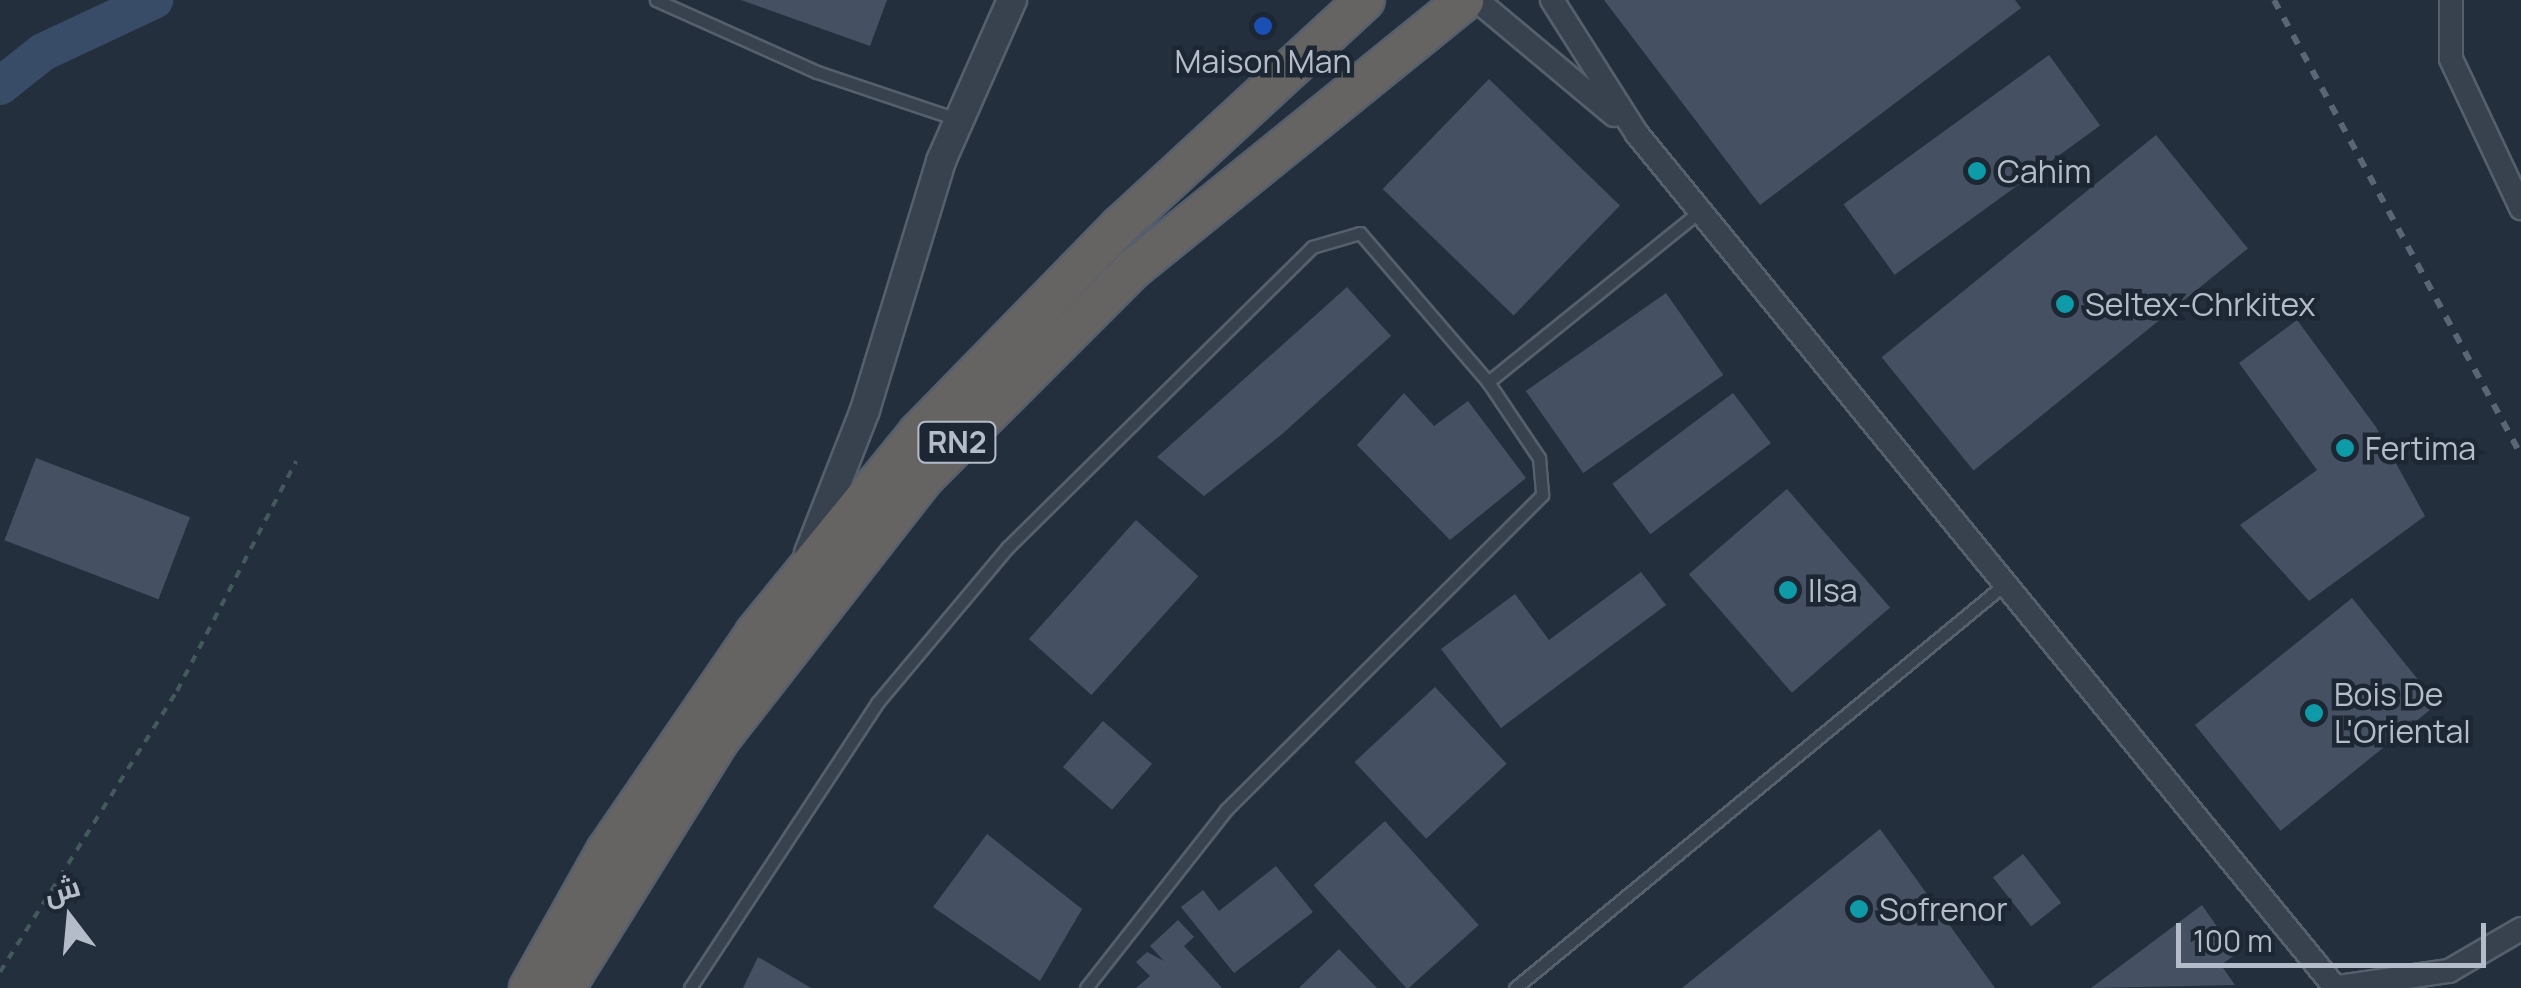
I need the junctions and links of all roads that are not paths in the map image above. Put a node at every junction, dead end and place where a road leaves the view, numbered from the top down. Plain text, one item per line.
1 (656, 0) edge
2 (1012, 0) edge
3 (1365, 0) edge
4 (1552, 0) edge
5 (2451, 0) edge
6 (1474, 1) edge
7 (957, 119) junction
8 (1636, 134) junction
9 (2521, 208) edge
10 (1700, 211) junction
11 (1488, 382) junction
12 (800, 573) junction
13 (2005, 584) junction
14 (2521, 929) edge
15 (2398, 984) edge
16 (2333, 987) edge
17 (529, 988) edge
18 (565, 988) edge
19 (690, 988) edge
20 (1086, 988) edge
21 (1515, 988) edge

1 - 7 lane
2 - 7 street
3 - 12 highway, RN2
4 - 8 street
5 - 9 street
6 - 8 street
6 - 18 highway, RN2
7 - 12 street
8 - 10 street
10 - 11 lane
10 - 13 street
11 - 19 lane
11 - 20 lane
12 - 17 highway, RN2
13 - 16 street
13 - 21 lane
14 - 15 street
15 - 16 street

